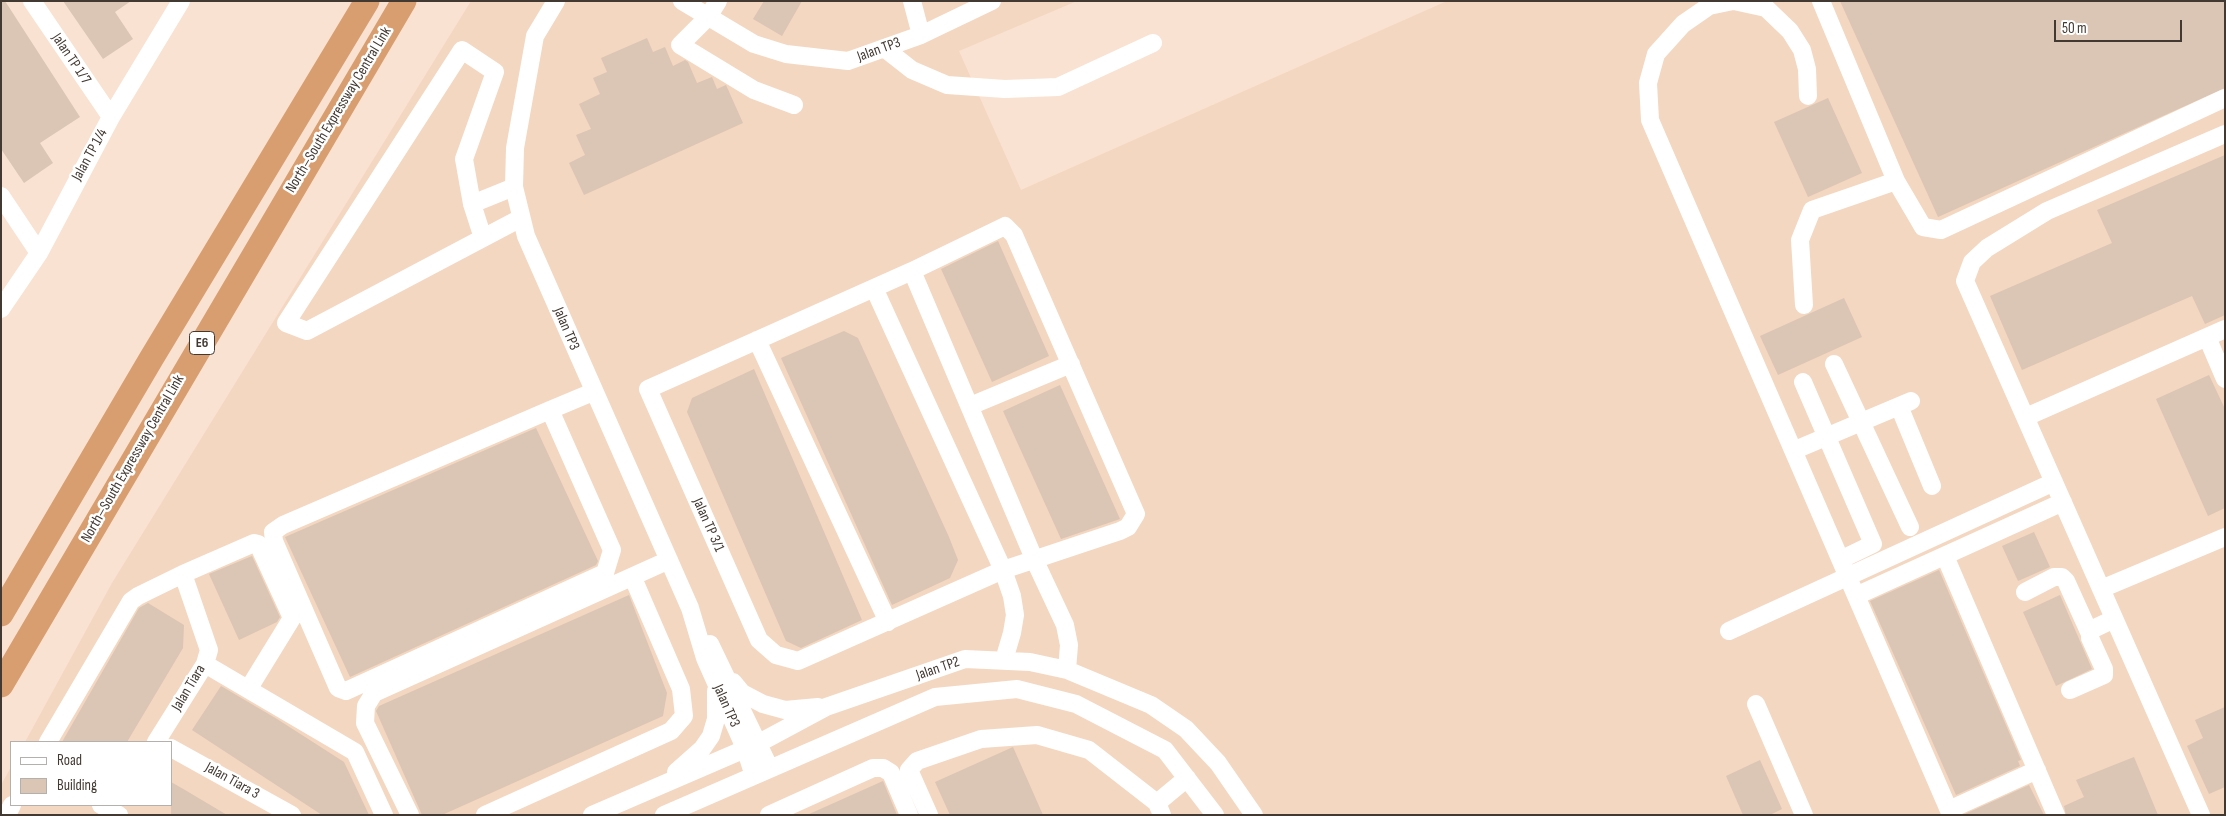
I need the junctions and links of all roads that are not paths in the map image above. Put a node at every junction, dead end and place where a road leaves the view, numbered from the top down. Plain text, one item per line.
1 (32, 1) edge
2 (181, 1) edge
3 (368, 1) edge
4 (404, 1) edge
5 (556, 1) edge
6 (569, 1) edge
7 (682, 1) edge
8 (718, 1) edge
9 (912, 1) edge
10 (992, 1) edge
11 (1733, 1) edge
12 (1821, 1) edge
13 (708, 17) junction
14 (920, 35) junction
15 (535, 36) junction
16 (1153, 43) dead end
17 (884, 48) junction
18 (1808, 96) dead end
19 (2225, 98) edge
20 (794, 105) dead end
21 (111, 117) junction
22 (2225, 134) edge
23 (1896, 181) junction
24 (514, 187) junction
25 (1, 196) edge
26 (472, 204) junction
27 (521, 218) junction
28 (483, 238) junction
29 (39, 253) junction
30 (912, 271) junction
31 (874, 288) junction
32 (1804, 305) dead end
33 (1, 309) edge
34 (2225, 329) edge
35 (2207, 337) junction
36 (757, 340) junction
37 (1071, 364) junction
38 (1834, 364) dead end
39 (2225, 379) edge
40 (1803, 382) dead end
41 (593, 392) junction
42 (970, 406) junction
43 (550, 410) junction
44 (2026, 417) junction
45 (1863, 421) junction
46 (1827, 437) junction
47 (1795, 450) junction
48 (2054, 482) junction
49 (1932, 486) dead end
50 (2063, 502) junction
51 (1910, 527) dead end
52 (2225, 537) edge
53 (1945, 556) junction
54 (1842, 558) junction
55 (669, 560) junction
56 (1035, 561) junction
57 (1003, 570) junction
58 (182, 574) junction
59 (634, 578) junction
60 (2101, 589) junction
61 (2025, 592) dead end
62 (1858, 596) junction
63 (1, 614) edge
64 (2114, 619) junction
65 (888, 622) junction
66 (1729, 631) dead end
67 (2090, 634) junction
68 (1004, 660) junction
69 (205, 664) junction
70 (1067, 670) junction
71 (718, 673) junction
72 (1, 686) edge
73 (249, 688) junction
74 (2070, 690) dead end
75 (1756, 704) dead end
76 (826, 707) junction
77 (49, 741) edge
78 (162, 741) edge
79 (752, 746) junction
80 (172, 749) edge
81 (2037, 770) junction
82 (762, 772) junction
83 (1187, 778) junction
84 (658, 786) junction
85 (1159, 809) edge
86 (1950, 812) edge
87 (292, 815) edge
88 (384, 815) edge
89 (410, 815) edge
90 (485, 815) edge
91 (592, 815) edge
92 (664, 815) edge
93 (769, 815) edge
94 (910, 815) edge
95 (930, 815) edge
96 (1215, 815) edge
97 (1254, 815) edge
98 (1804, 815) edge
99 (2056, 815) edge
100 (2201, 815) edge

1 - 21 street, Jalan TP 1/7
2 - 21 street, Jalan TP 1/4
3 - 63 highway, E6
4 - 72 highway, North–South Expressway Central Link / E6
5 - 15 street, Jalan TP3
6 - 15 street
7 - 13 street, Jalan TP3
8 - 13 street
9 - 14 street
10 - 14 street, Jalan TP3
11 - 18 street
11 - 47 street
12 - 23 street
13 - 17 street, Jalan TP3
13 - 20 street
14 - 17 street, Jalan TP3
15 - 24 street, Jalan TP3
16 - 17 street
19 - 23 street
21 - 29 street, Jalan TP 1/4
22 - 44 street
23 - 32 street
24 - 26 street
24 - 27 street, Jalan TP3
25 - 29 street
26 - 28 street
26 - 28 street
27 - 28 street
27 - 41 street, Jalan TP3
29 - 33 street, Jalan TP 1/4
30 - 31 street, Jalan TP 3/1
30 - 37 street, Jalan TP 3/1
30 - 42 street
31 - 36 street, Jalan TP 3/1
31 - 57 street
34 - 35 street
35 - 39 street
35 - 44 street
36 - 65 street
36 - 65 street, Jalan TP 3/1
37 - 42 street
37 - 56 street, Jalan TP 3/1
38 - 45 street
40 - 46 street
41 - 43 street
41 - 55 street, Jalan TP3
42 - 56 street
43 - 43 street
44 - 48 street
45 - 46 street
45 - 49 street
45 - 51 street
46 - 47 street
46 - 54 street
47 - 54 street
48 - 50 street
48 - 66 street
50 - 53 street
50 - 60 street
52 - 60 street
53 - 62 street
53 - 81 street
54 - 62 street
55 - 59 street
55 - 71 street, Jalan TP3
56 - 57 street, Jalan TP 3/1
56 - 70 street
57 - 65 street, Jalan TP 3/1
57 - 68 street
58 - 69 street, Jalan Tiara
58 - 73 street
58 - 77 street
59 - 89 street
59 - 90 street
60 - 64 street
61 - 67 street
62 - 86 street
64 - 67 street
64 - 100 street
67 - 74 street
68 - 70 street, Jalan TP2
68 - 76 street, Jalan TP2
69 - 73 street
69 - 78 street, Jalan Tiara
70 - 97 street, Jalan TP2
71 - 76 street
71 - 79 street, Jalan TP3
71 - 84 street
73 - 88 street
75 - 98 street
76 - 79 street, Jalan TP2
79 - 82 street, Jalan TP3
79 - 84 street, Jalan TP2
80 - 87 street, Jalan Tiara 3
81 - 86 street
81 - 99 street
82 - 83 street, Jalan TP2
82 - 92 street, Jalan TP2
83 - 85 street
83 - 96 street, Jalan TP2
84 - 91 street, Jalan TP2
85 - 95 street
93 - 94 street

